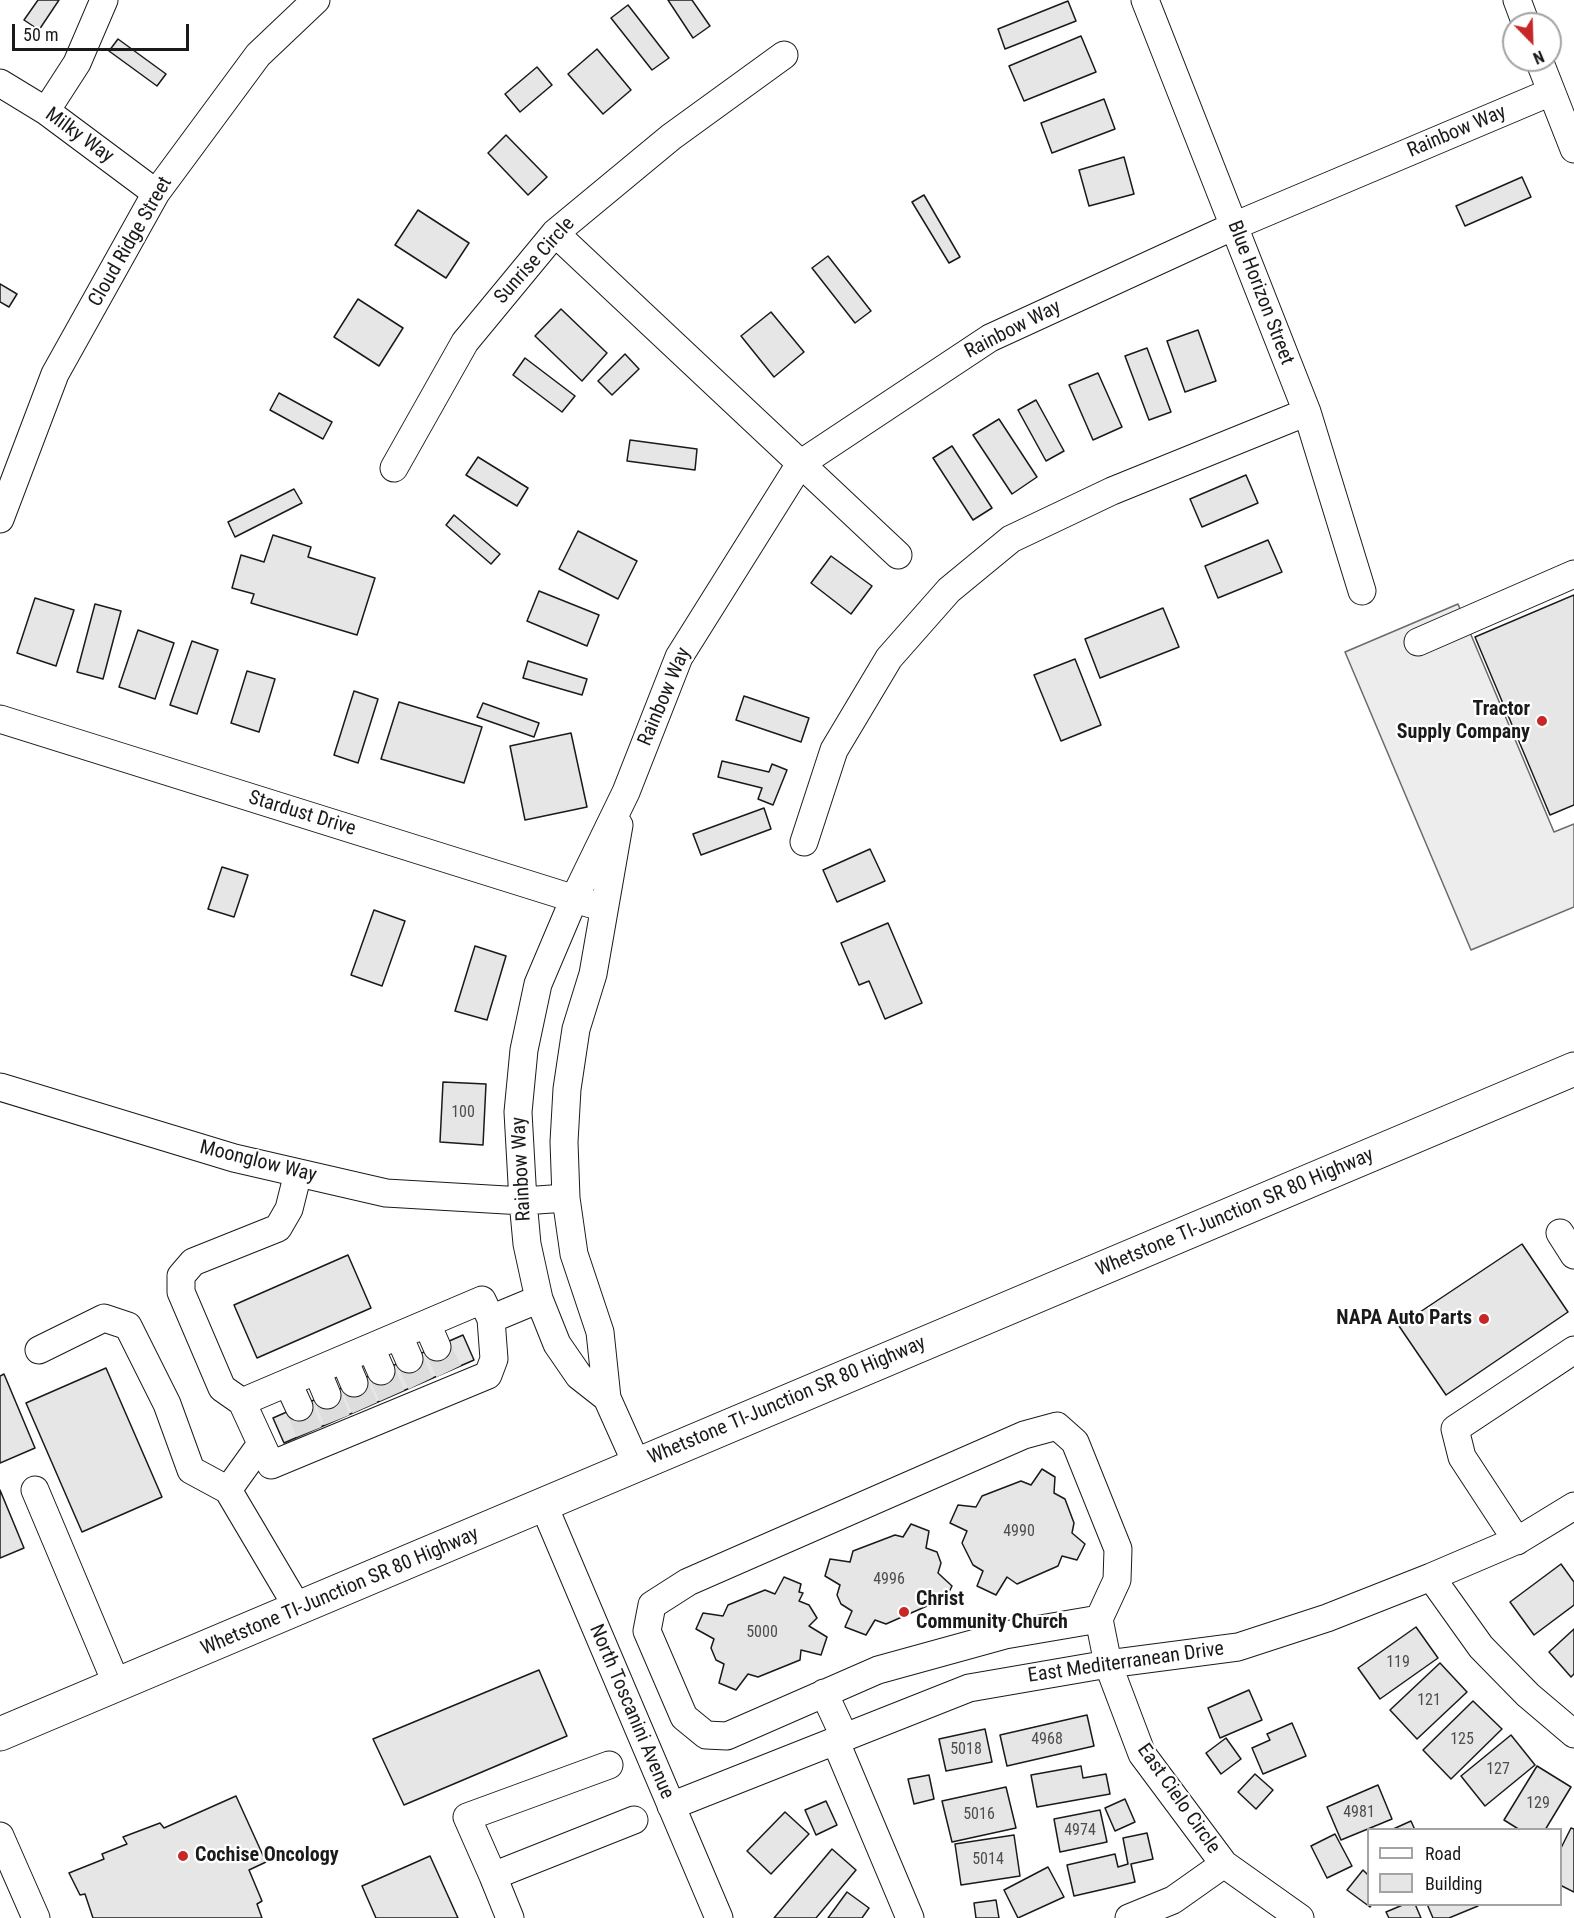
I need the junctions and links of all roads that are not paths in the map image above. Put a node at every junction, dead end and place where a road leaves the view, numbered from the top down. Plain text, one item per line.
1 (104, 0) edge
2 (316, 0) edge
3 (1145, 0) edge
4 (784, 56) dead end
5 (1544, 72) edge
6 (0, 83) edge
7 (1551, 92) junction
8 (46, 111) junction
9 (1574, 149) edge
10 (156, 193) junction
11 (1234, 226) junction
12 (555, 233) junction
13 (1306, 412) junction
14 (800, 464) junction
15 (394, 468) dead end
16 (0, 519) edge
17 (898, 555) dead end
18 (1574, 574) edge
19 (1362, 591) dead end
20 (1418, 642) dead end
21 (0, 719) edge
22 (626, 792) junction
23 (804, 842) dead end
24 (574, 899) junction
25 (604, 909) junction
26 (1574, 1069) edge
27 (0, 1087) edge
28 (298, 1173) junction
29 (566, 1198) junction
30 (523, 1201) junction
31 (539, 1299) junction
32 (491, 1319) junction
33 (39, 1350) dead end
34 (1574, 1350) edge
35 (608, 1398) junction
36 (242, 1402) junction
37 (261, 1444) junction
38 (637, 1465) junction
39 (35, 1490) dead end
40 (228, 1490) junction
41 (544, 1506) junction
42 (1574, 1506) edge
43 (1517, 1541) junction
44 (1431, 1577) junction
45 (299, 1610) junction
46 (1099, 1619) junction
47 (1108, 1664) junction
48 (117, 1685) junction
49 (824, 1693) junction
50 (0, 1734) edge
51 (1574, 1734) edge
52 (840, 1738) junction
53 (609, 1765) dead end
54 (671, 1806) junction
55 (634, 1820) dead end
56 (0, 1836) edge
57 (1224, 1863) junction
58 (493, 1876) junction
59 (36, 1918) edge
60 (510, 1918) edge
61 (719, 1918) edge
62 (910, 1918) edge
63 (1129, 1918) edge
64 (1300, 1918) edge

1 - 8 street
2 - 10 street, Cloud Ridge Street
3 - 11 street, Blue Horizon Street
4 - 12 street, Sunrise Circle
5 - 7 street
6 - 8 street, Milky Way
7 - 9 street
7 - 11 street, Rainbow Way
8 - 10 street, Milky Way
10 - 16 street, Cloud Ridge Street
11 - 13 street, Blue Horizon Street
11 - 14 street, Rainbow Way
12 - 14 street
12 - 15 street, Sunrise Circle
13 - 19 street, Blue Horizon Street
13 - 23 street
14 - 17 street
14 - 22 street, Rainbow Way
18 - 20 street
21 - 24 street, Stardust Drive
22 - 24 street, Rainbow Way
22 - 25 street, Rainbow Way
24 - 25 street, Stardust Drive
24 - 30 street, Rainbow Way
25 - 29 street, Rainbow Way
26 - 38 highway, Whetstone TI-Junction SR 80 Highway
27 - 28 street, Moonglow Way
28 - 30 street, Moonglow Way
28 - 36 street
29 - 30 street, Moonglow Way
29 - 35 street, Rainbow Way
30 - 31 street, Rainbow Way
31 - 32 street
31 - 35 street, Rainbow Way
32 - 36 street
32 - 37 street
33 - 40 street
34 - 43 street
35 - 38 street, Rainbow Way
36 - 37 street
37 - 40 street
38 - 41 highway, Whetstone TI-Junction SR 80 Highway
39 - 48 street
40 - 45 street
41 - 45 highway, Whetstone TI-Junction SR 80 Highway
41 - 54 street, North Toscanini Avenue
42 - 43 street, East Mediterranean Drive
43 - 44 street, East Mediterranean Drive
44 - 47 street, East Mediterranean Drive
44 - 51 street
45 - 48 highway, Whetstone TI-Junction SR 80 Highway
46 - 47 street, East Cielo Circle
46 - 49 street
46 - 49 street
47 - 52 street, East Mediterranean Drive
47 - 57 street, East Cielo Circle
48 - 50 highway, Whetstone TI-Junction SR 80 Highway
49 - 52 street
52 - 54 street, East Mediterranean Drive
52 - 62 street
53 - 58 street
54 - 61 street, North Toscanini Avenue
55 - 58 street
56 - 59 street
57 - 63 street, East Cielo Circle
57 - 64 street
58 - 60 street

